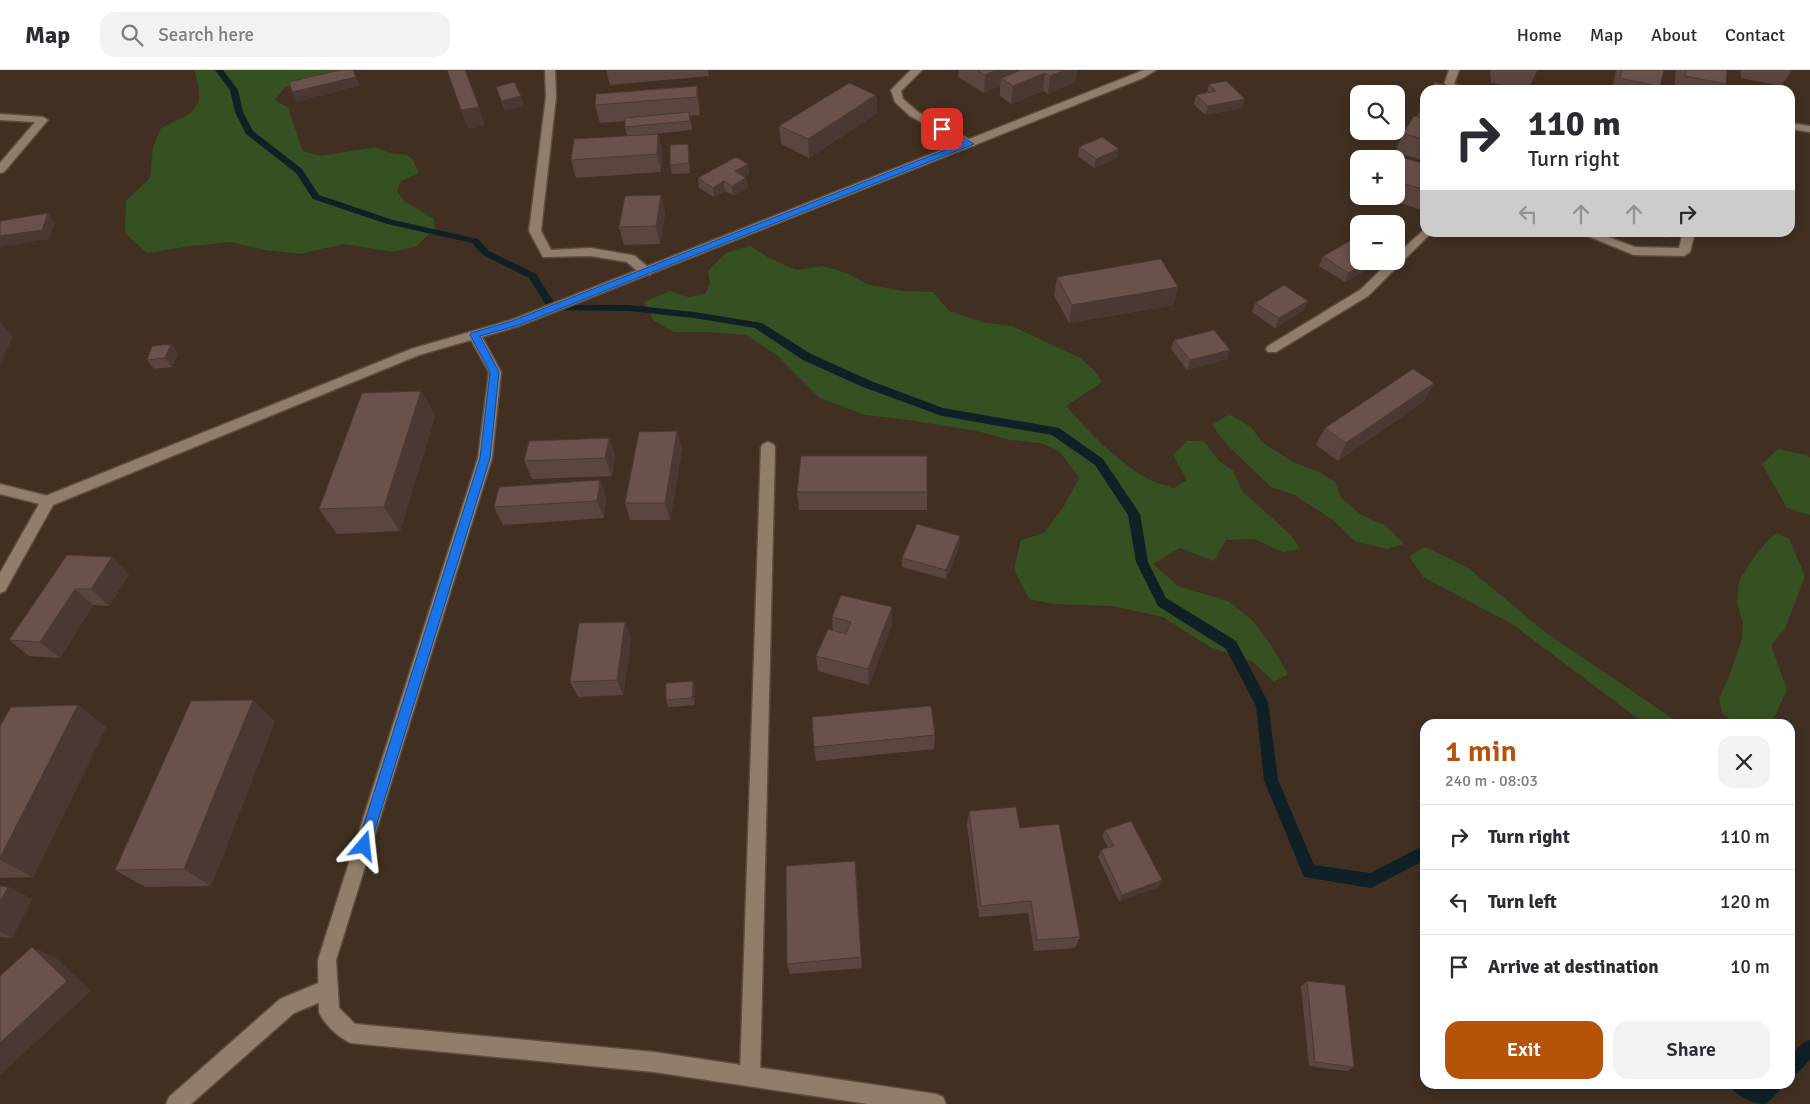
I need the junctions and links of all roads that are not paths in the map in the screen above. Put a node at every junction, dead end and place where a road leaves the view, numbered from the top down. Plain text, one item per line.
1 (550, 70) edge
2 (918, 70) edge
3 (1151, 70) edge
4 (1454, 70) edge
5 (1449, 85) edge
6 (0, 117) edge
7 (1795, 127) edge
8 (1810, 129) edge
9 (970, 144) junction
10 (0, 170) edge
11 (1421, 237) edge
12 (1596, 237) edge
13 (1688, 237) edge
14 (646, 272) junction
15 (475, 335) junction
16 (1272, 349) dead end
17 (768, 447) dead end
18 (0, 488) edge
19 (48, 501) junction
20 (0, 587) edge
21 (328, 989) junction
22 (750, 1076) junction
23 (176, 1104) edge
24 (936, 1104) edge

1 - 14 street
2 - 9 street
3 - 9 street
4 - 5 street
6 - 10 street
7 - 8 street
9 - 14 street
11 - 16 street
12 - 13 street
14 - 15 street
15 - 19 street
15 - 21 street
17 - 22 street
18 - 19 street
19 - 20 street
21 - 22 street
21 - 23 street
22 - 24 street

